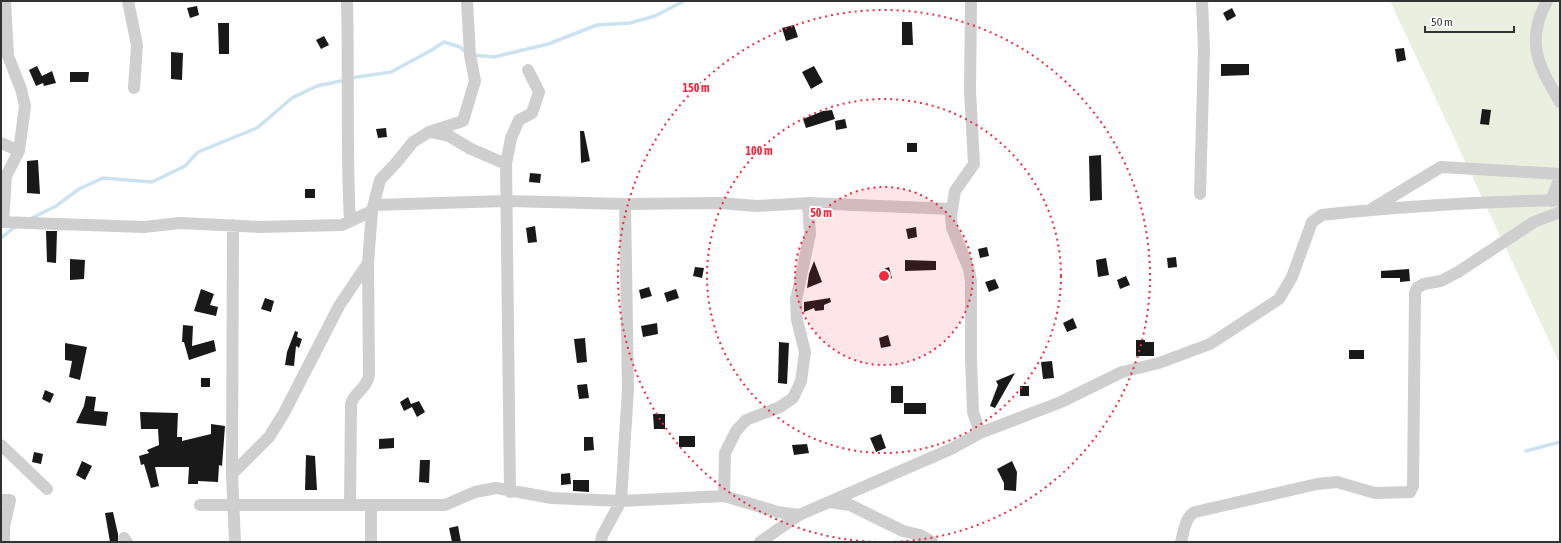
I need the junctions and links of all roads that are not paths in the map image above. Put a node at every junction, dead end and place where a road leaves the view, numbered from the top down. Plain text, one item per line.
1 (5, 1) edge
2 (128, 1) edge
3 (347, 1) edge
4 (467, 1) edge
5 (972, 1) edge
6 (1202, 1) edge
7 (1547, 1) edge
8 (528, 70) dead end
9 (134, 88) dead end
10 (1560, 102) edge
11 (429, 132) junction
12 (1, 143) edge
13 (19, 151) junction
14 (506, 164) junction
15 (1560, 175) edge
16 (1200, 194) dead end
17 (1555, 200) edge
18 (506, 201) junction
19 (808, 203) junction
20 (625, 204) junction
21 (373, 208) junction
22 (952, 209) junction
23 (1367, 211) junction
24 (1560, 212) edge
25 (350, 221) junction
26 (2, 222) edge
27 (233, 225) junction
28 (368, 263) junction
29 (980, 432) junction
30 (1, 446) edge
31 (232, 474) junction
32 (47, 489) dead end
33 (510, 492) junction
34 (724, 496) junction
35 (1, 500) edge
36 (621, 501) junction
37 (829, 502) junction
38 (200, 505) dead end
39 (234, 505) junction
40 (350, 505) junction
41 (371, 505) junction
42 (800, 516) junction
43 (4, 542) edge
44 (235, 542) edge
45 (371, 542) edge
46 (601, 542) edge
47 (760, 542) edge
48 (932, 542) edge
49 (1181, 542) edge

1 - 13 street
2 - 9 street
3 - 25 street
4 - 11 street
5 - 22 street
6 - 16 street
7 - 10 street
8 - 14 street
11 - 14 street
11 - 21 street
12 - 13 street
13 - 26 street
14 - 18 street
15 - 17 street
15 - 23 street
17 - 23 street
18 - 20 street
18 - 21 street
18 - 33 street
19 - 20 street
19 - 22 street
19 - 34 street
20 - 36 street
21 - 25 street
21 - 28 street
22 - 29 street
23 - 29 street
24 - 49 street
25 - 27 street
26 - 27 street
27 - 31 street
28 - 31 street
28 - 40 street
29 - 37 street
30 - 32 street
31 - 39 street
33 - 36 street
33 - 41 street
34 - 36 street
34 - 42 street
35 - 43 street
36 - 46 street
37 - 42 street
37 - 48 street
38 - 39 street
39 - 40 street
39 - 44 street
40 - 41 street
41 - 45 street
42 - 47 street

